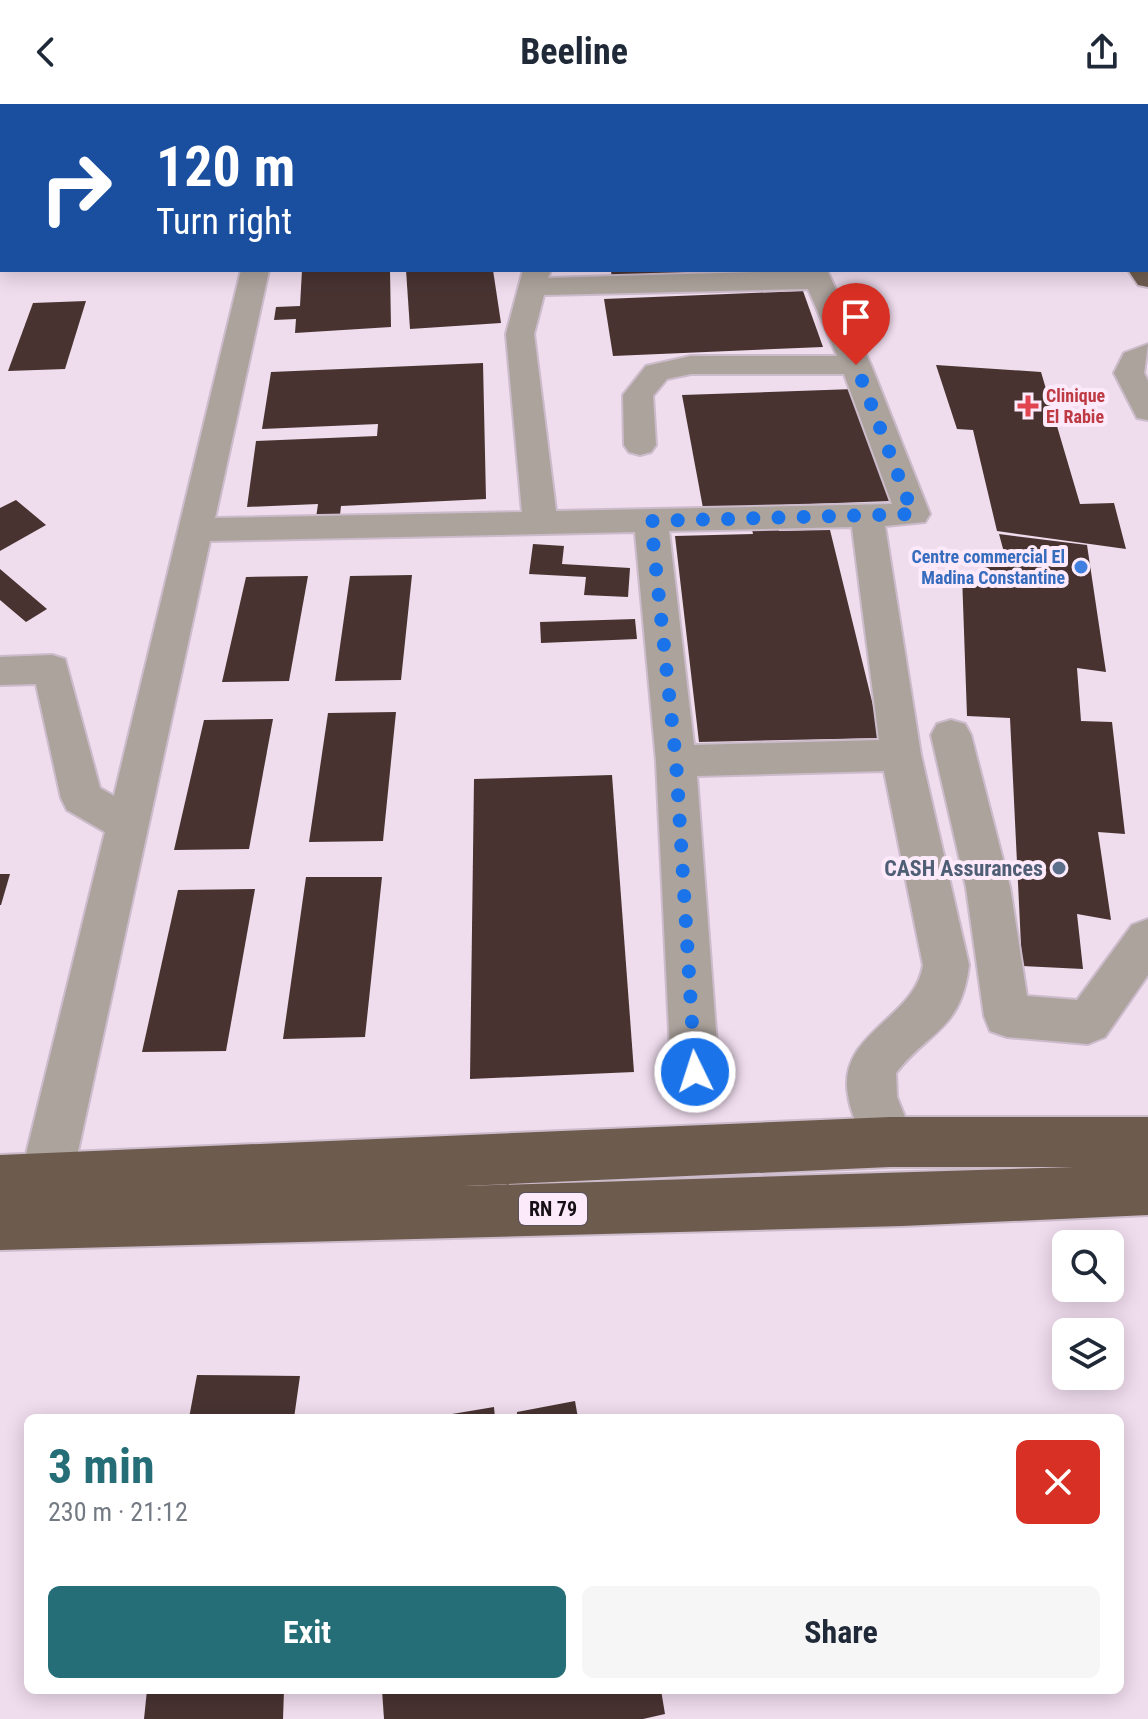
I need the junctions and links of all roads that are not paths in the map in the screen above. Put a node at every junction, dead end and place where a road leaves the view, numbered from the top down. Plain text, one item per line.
1 (255, 272) edge
2 (816, 276) edge
3 (536, 279) edge
4 (1148, 353) edge
5 (856, 365) junction
6 (1148, 411) edge
7 (640, 445) dead end
8 (867, 516) junction
9 (651, 521) junction
10 (540, 523) junction
11 (195, 530) junction
12 (0, 671) edge
13 (951, 735) dead end
14 (901, 755) junction
15 (676, 761) junction
16 (128, 825) junction
17 (1148, 939) edge
18 (695, 1072) dead end
19 (890, 1142) junction
20 (1148, 1142) edge
21 (23, 1180) edge
22 (1148, 1189) edge
23 (0, 1224) edge

1 - 11 street
2 - 3 street
2 - 5 street
3 - 10 street
4 - 6 street
5 - 7 street
5 - 8 street
8 - 9 street
8 - 14 street
9 - 10 street
9 - 15 street
10 - 11 street
11 - 16 street
12 - 16 street
13 - 17 street
14 - 15 street
14 - 19 street
15 - 18 street
16 - 21 street
19 - 20 highway
19 - 21 highway
22 - 23 highway, RN 79

